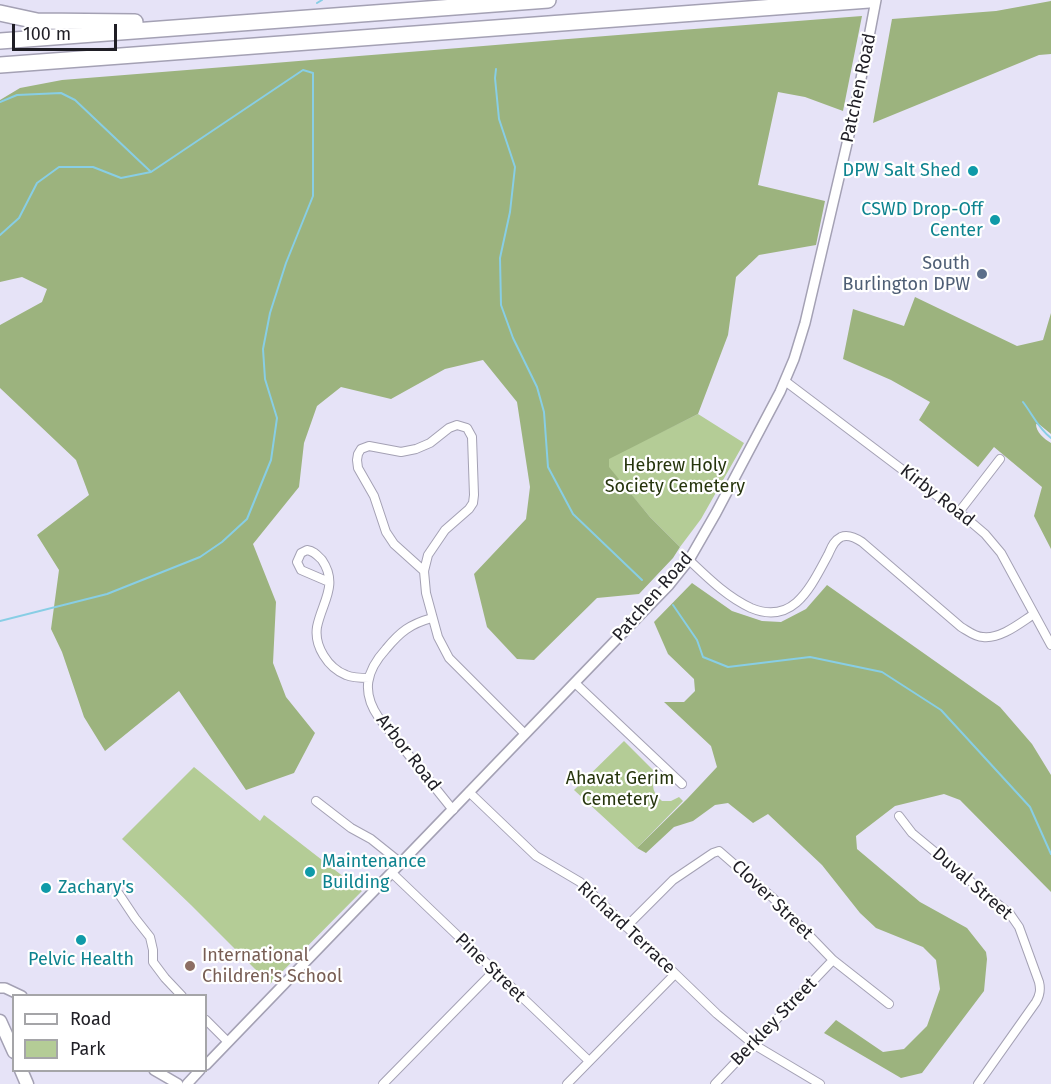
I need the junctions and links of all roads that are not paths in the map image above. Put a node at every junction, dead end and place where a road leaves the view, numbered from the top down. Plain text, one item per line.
1 (548, 0) edge
2 (869, 0) edge
3 (876, 0) edge
4 (0, 13) edge
5 (252, 22) junction
6 (0, 41) edge
7 (62, 60) junction
8 (0, 65) edge
9 (0, 75) edge
10 (785, 381) junction
11 (1000, 459) dead end
12 (958, 512) junction
13 (689, 560) junction
14 (424, 571) junction
15 (329, 582) junction
16 (1034, 614) junction
17 (432, 618) junction
18 (1051, 645) edge
19 (369, 678) junction
20 (575, 683) junction
21 (525, 734) junction
22 (682, 784) dead end
23 (469, 792) junction
24 (316, 801) dead end
25 (453, 810) junction
26 (899, 816) dead end
27 (401, 863) junction
28 (392, 873) junction
29 (119, 894) dead end
30 (626, 927) junction
31 (833, 960) junction
32 (494, 971) junction
33 (675, 974) junction
34 (0, 988) edge
35 (18, 994) edge
36 (180, 994) edge
37 (889, 1004) dead end
38 (0, 1021) edge
39 (207, 1021) edge
40 (228, 1042) junction
41 (753, 1044) junction
42 (12, 1048) edge
43 (589, 1061) junction
44 (207, 1064) edge
45 (156, 1072) edge
46 (199, 1072) edge
47 (178, 1084) edge
48 (187, 1084) edge
49 (383, 1084) edge
50 (567, 1084) edge
51 (715, 1084) edge
52 (820, 1084) edge
53 (978, 1084) edge

1 - 5 highway
2 - 7 highway
3 - 10 street, Patchen Road
4 - 5 highway
5 - 6 highway
7 - 8 highway
7 - 9 highway
10 - 12 street, Kirby Road
10 - 13 street, Patchen Road
11 - 12 street
12 - 16 street, Kirby Road
13 - 16 street
13 - 20 street, Patchen Road
14 - 14 street
14 - 17 street
15 - 15 street
15 - 19 street
16 - 18 street, Kirby Road
17 - 19 street
17 - 21 street
19 - 25 street, Arbor Road
20 - 21 street, Patchen Road
20 - 22 street
21 - 23 street, Patchen Road
23 - 25 street, Patchen Road
23 - 30 street, Richard Terrace
24 - 27 street
25 - 27 street, Patchen Road
26 - 53 street, Duval Street
27 - 28 street, Patchen Road
28 - 32 street, Pine Street
28 - 40 street, Patchen Road
29 - 36 street
30 - 31 street, Clover Street
30 - 33 street, Richard Terrace
31 - 37 street, Clover Street
31 - 41 street, Berkley Street
32 - 43 street, Pine Street
32 - 49 street
33 - 41 street, Richard Terrace
33 - 43 street
34 - 35 street
38 - 42 main road
39 - 40 street
40 - 44 street, Patchen Road
41 - 51 street, Berkley Street
41 - 52 street, Richard Terrace
43 - 50 street
45 - 47 street
46 - 48 street

